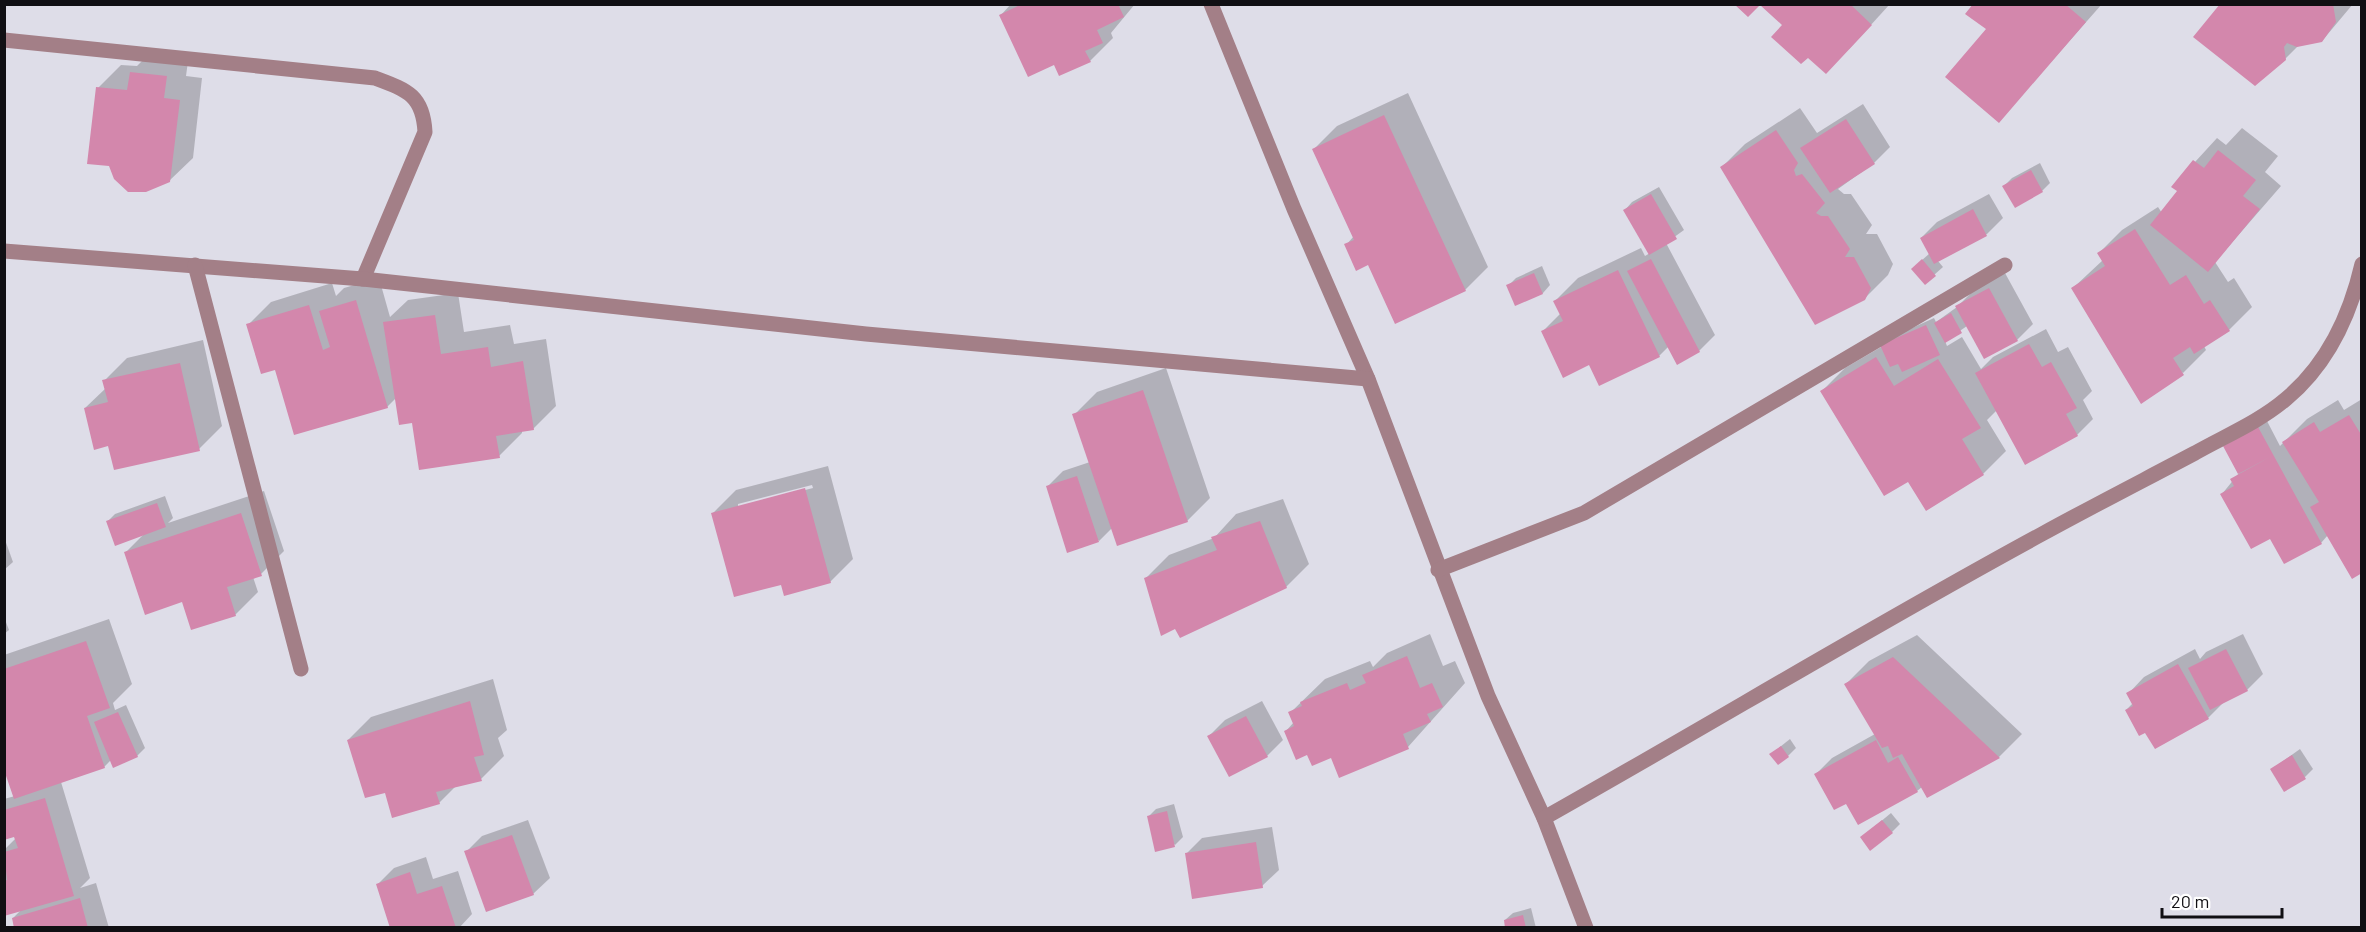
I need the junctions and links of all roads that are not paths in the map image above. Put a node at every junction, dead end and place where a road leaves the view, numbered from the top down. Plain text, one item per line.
1 (1211, 4) edge
2 (4, 40) edge
3 (4, 251) edge
4 (2361, 264) edge
5 (195, 265) junction
6 (2005, 265) dead end
7 (363, 279) junction
8 (1368, 379) junction
9 (1438, 570) junction
10 (301, 669) dead end
11 (1544, 818) junction
12 (1586, 927) edge

1 - 8 street
2 - 7 street
3 - 5 street
4 - 11 street
5 - 7 street
5 - 10 street
6 - 9 street
7 - 8 street
8 - 9 street
9 - 11 street
11 - 12 street

